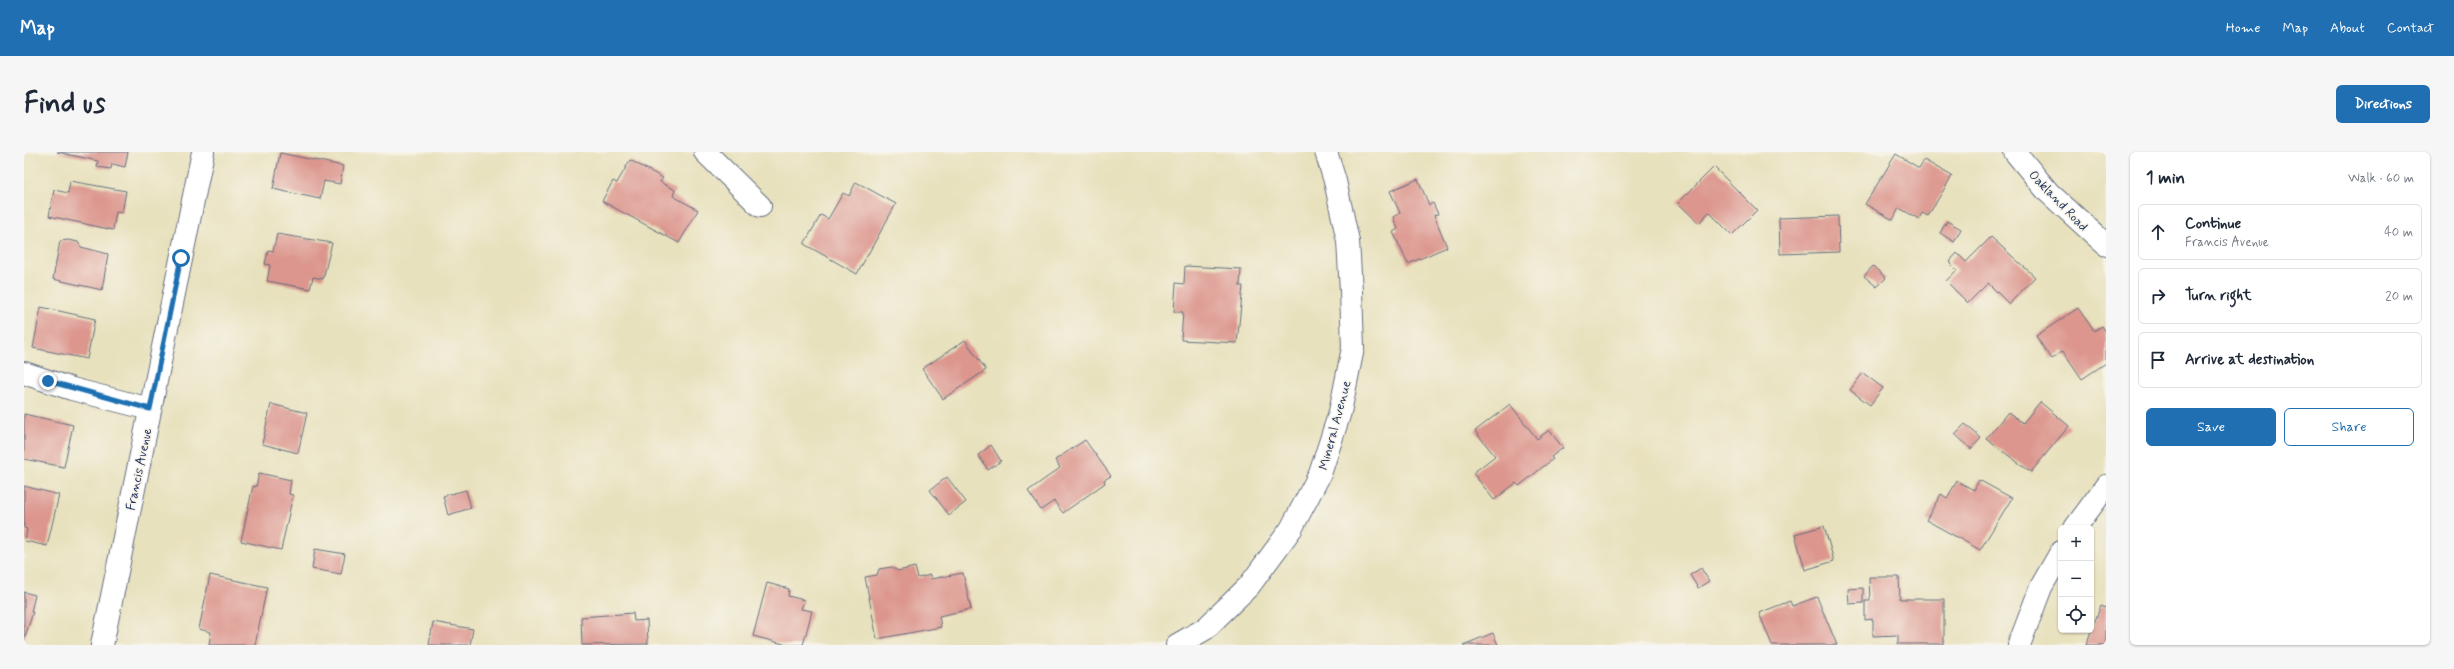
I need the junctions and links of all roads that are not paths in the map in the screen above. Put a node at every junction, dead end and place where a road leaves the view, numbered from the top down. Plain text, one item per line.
1 (203, 152) edge
2 (705, 152) edge
3 (1326, 152) edge
4 (2015, 152) edge
5 (760, 206) dead end
6 (2106, 245) edge
7 (24, 373) edge
8 (150, 409) junction
9 (2106, 486) edge
10 (2077, 525) edge
11 (2058, 557) edge
12 (102, 645) edge
13 (1177, 645) edge
14 (2019, 645) edge

1 - 8 street, Francis Avenue
2 - 5 street
3 - 13 street, Mineral Avenue
4 - 6 street, Oakland Road
7 - 8 street
8 - 12 street, Francis Avenue
9 - 10 street
11 - 14 street

